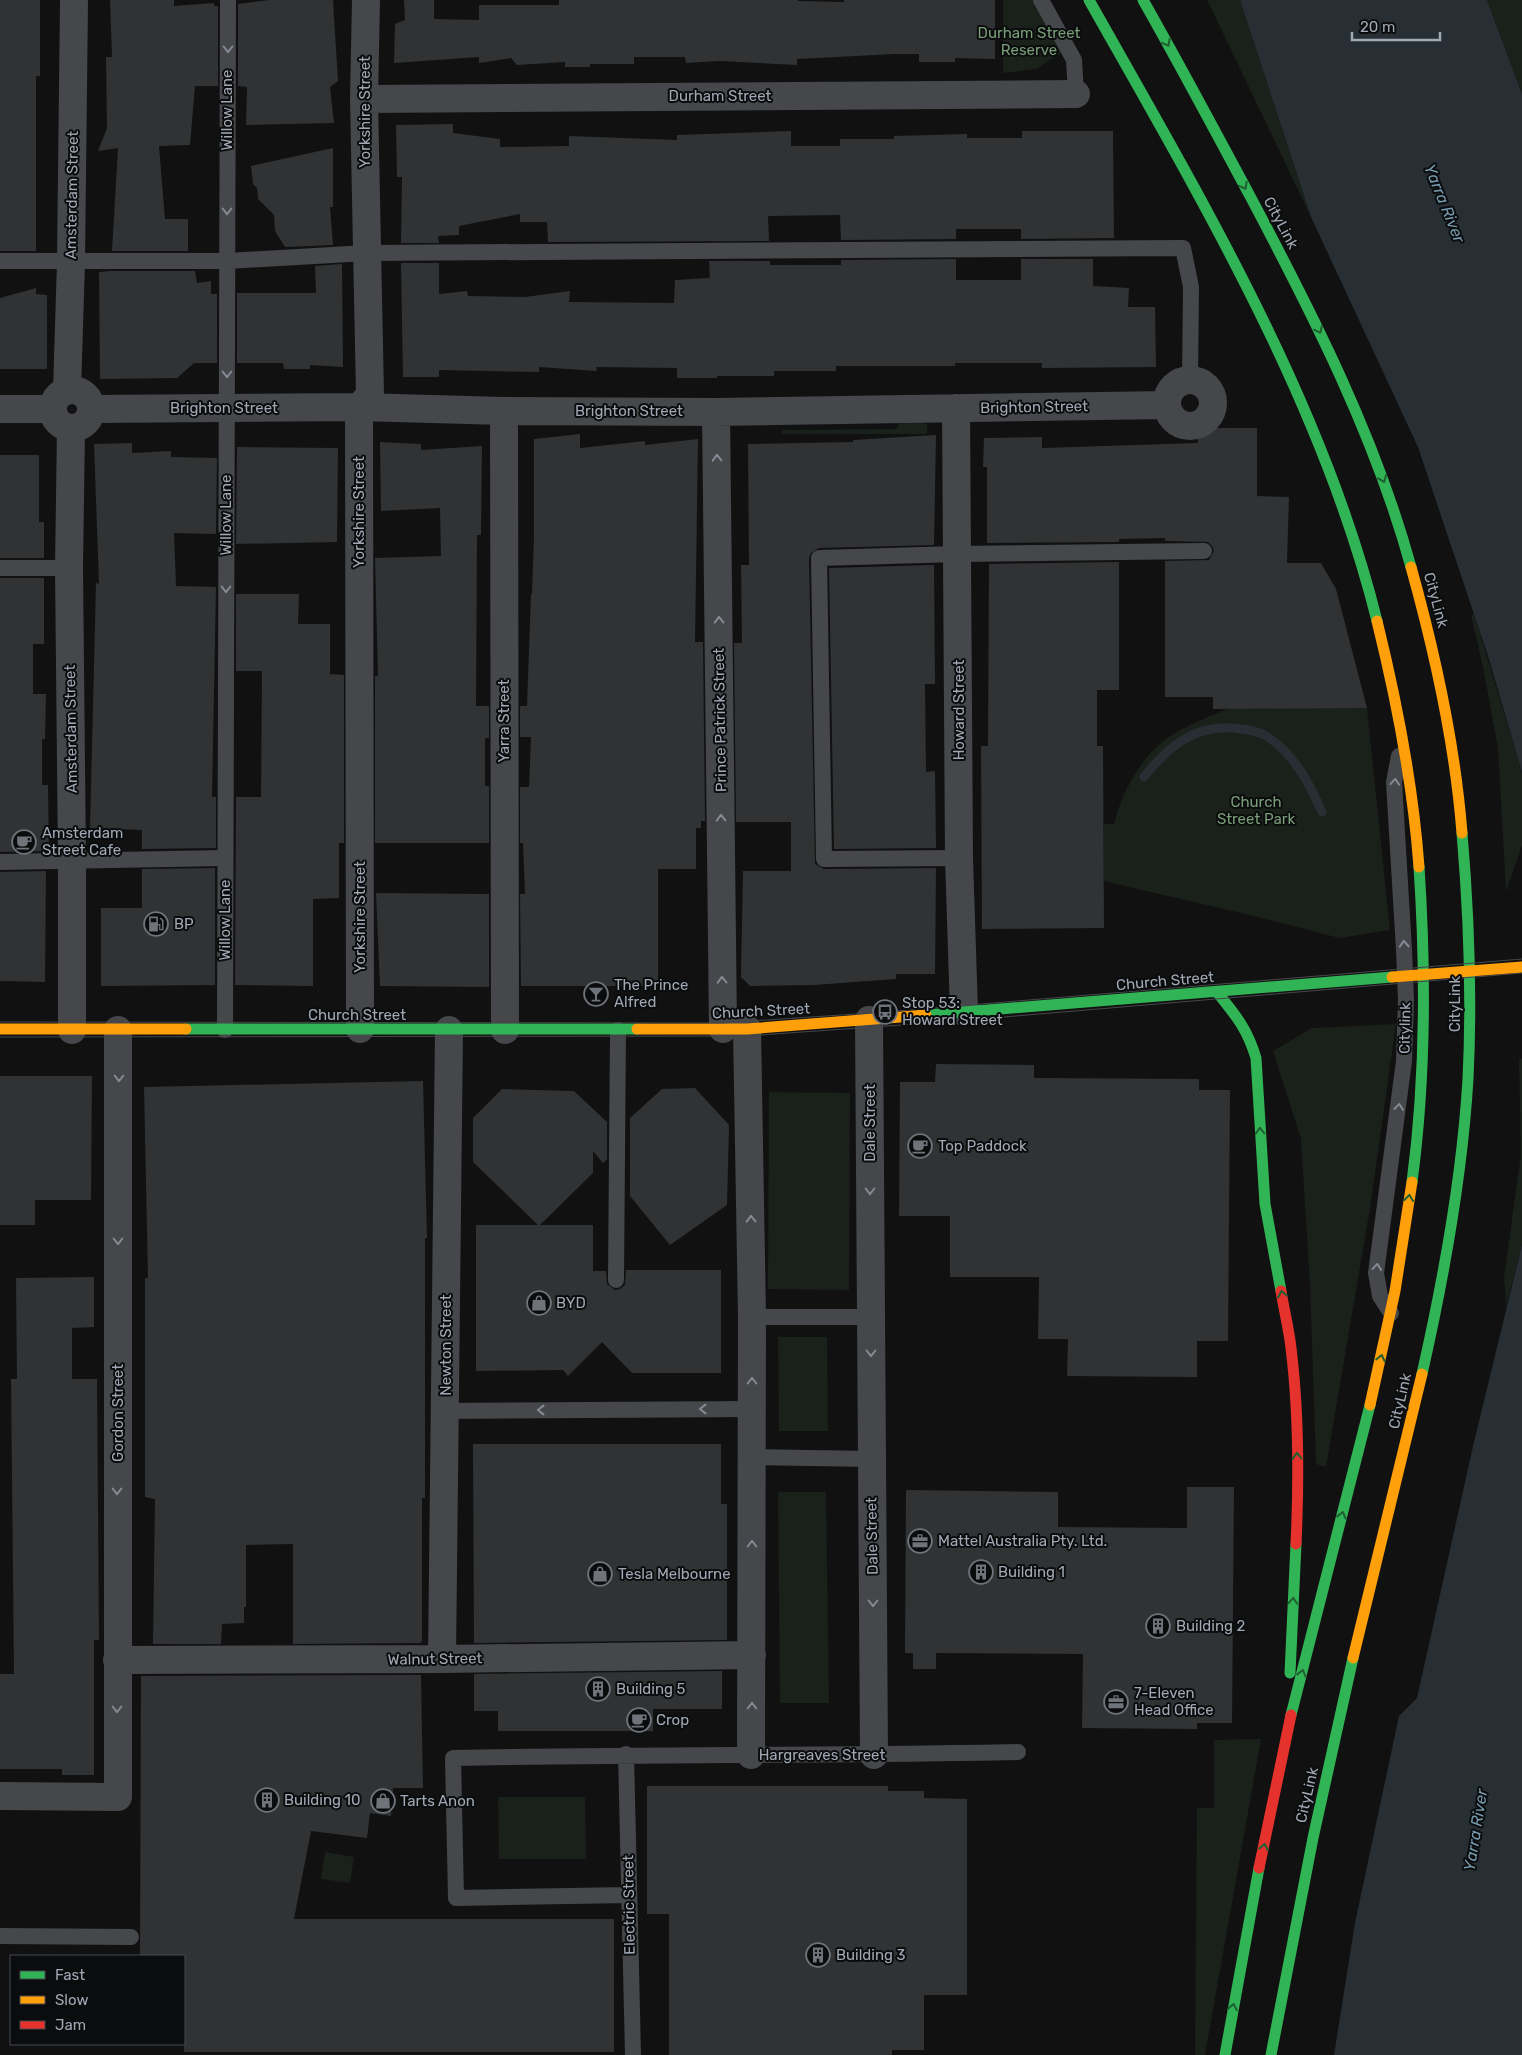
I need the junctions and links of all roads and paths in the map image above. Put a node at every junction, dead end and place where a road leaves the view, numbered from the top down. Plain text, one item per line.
1 (74, 0) edge
2 (228, 0) edge
3 (366, 0) edge
4 (1041, 0) edge
5 (1089, 0) edge
6 (1143, 0) edge
7 (1076, 94) joint
8 (364, 99) junction
9 (367, 254) junction
10 (0, 261) edge
11 (227, 261) junction
12 (71, 262) junction
13 (1190, 380) junction
14 (1167, 405) junction
15 (227, 407) junction
16 (359, 408) junction
17 (956, 408) junction
18 (0, 409) edge
19 (64, 409) junction
20 (504, 411) junction
21 (716, 412) junction
22 (1204, 551) dead end
23 (957, 554) junction
24 (0, 568) edge
25 (69, 568) junction
26 (1403, 739) junction
27 (225, 858) junction
28 (960, 858) junction
29 (72, 861) junction
30 (0, 862) edge
31 (1522, 967) edge
32 (1217, 992) junction
33 (964, 1012) junction
34 (869, 1020) junction
35 (0, 1029) edge
36 (360, 1029) junction
37 (735, 1029) junction
38 (72, 1030) junction
39 (118, 1030) junction
40 (225, 1030) junction
41 (449, 1030) junction
42 (505, 1030) junction
43 (618, 1030) junction
44 (616, 1280) dead end
45 (1391, 1313) junction
46 (752, 1317) junction
47 (871, 1317) junction
48 (752, 1409) junction
49 (445, 1411) junction
50 (752, 1457) junction
51 (872, 1459) junction
52 (752, 1655) junction
53 (442, 1659) junction
54 (117, 1660) junction
55 (1286, 1737) junction
56 (1018, 1752) dead end
57 (626, 1754) junction
58 (752, 1755) junction
59 (874, 1755) junction
60 (0, 1796) edge
61 (629, 1895) junction
62 (0, 1936) edge
63 (131, 1937) dead end
64 (633, 2055) edge
65 (1225, 2055) edge
66 (1271, 2055) edge

1 - 12 street, Amsterdam Street
2 -> 11 lane, Willow Lane
3 - 8 street, Yorkshire Street
4 - 7 lane
5 - 26 main road
6 -> 66 main road, CityLink
7 - 8 street, Durham Street
8 - 9 street, Yorkshire Street
9 - 11 lane
9 - 13 lane
9 - 16 street, Yorkshire Street
10 - 12 lane
11 - 12 lane
11 -> 15 lane, Willow Lane
12 - 19 street, Amsterdam Street
13 - 14 street
13 - 14 street
14 - 17 street, Brighton Street
15 - 16 street, Brighton Street
15 - 19 street, Brighton Street
15 -> 27 lane, Willow Lane
16 - 20 street, Brighton Street
16 - 36 street, Yorkshire Street
17 - 21 street, Brighton Street
17 - 23 street, Howard Street
18 - 19 street
19 - 25 street, Amsterdam Street
20 - 21 street, Brighton Street
20 - 42 street, Yarra Street
37 -> 21 street, Prince Patrick Street
22 - 23 lane
23 - 28 street, Howard Street
23 - 28 lane
24 - 25 lane
25 - 29 street, Amsterdam Street
45 -> 26 main road
45 -> 26 lane, Citylink
27 - 29 lane
27 - 40 lane, Willow Lane
28 - 33 street, Howard Street
29 - 30 lane
29 - 38 street, Amsterdam Street
31 - 32 main road, Church Street, bridge
32 - 33 main road, Church Street
55 -> 32 main road
33 - 34 main road, Church Street
34 - 37 main road, Church Street
34 -> 47 street, Dale Street
35 - 38 main road, Church Street
36 - 40 main road, Church Street
36 - 41 main road, Church Street
37 - 43 main road, Church Street
46 -> 37 street
38 - 39 main road, Church Street
39 - 40 main road, Church Street
39 -> 54 street, Gordon Street
41 - 42 main road, Church Street
41 - 49 street, Newton Street
42 - 43 main road, Church Street
43 - 44 lane
55 -> 45 main road
46 - 47 lane
48 -> 46 street
47 -> 51 street, Dale Street
48 -> 49 lane
48 - 50 street
49 - 53 street, Newton Street
50 - 51 lane
52 -> 50 street
51 -> 59 street, Dale Street
52 - 53 street, Walnut Street
58 -> 52 street
53 - 54 street, Walnut Street
54 -> 60 street, Gordon Street
65 -> 55 main road
56 - 59 lane, Hargreaves Street
57 - 58 lane, Hargreaves Street
57 - 61 lane, Electric Street
57 - 61 lane, Hargreaves Street
58 - 59 lane, Hargreaves Street
61 - 64 lane, Electric Street
62 - 63 lane

